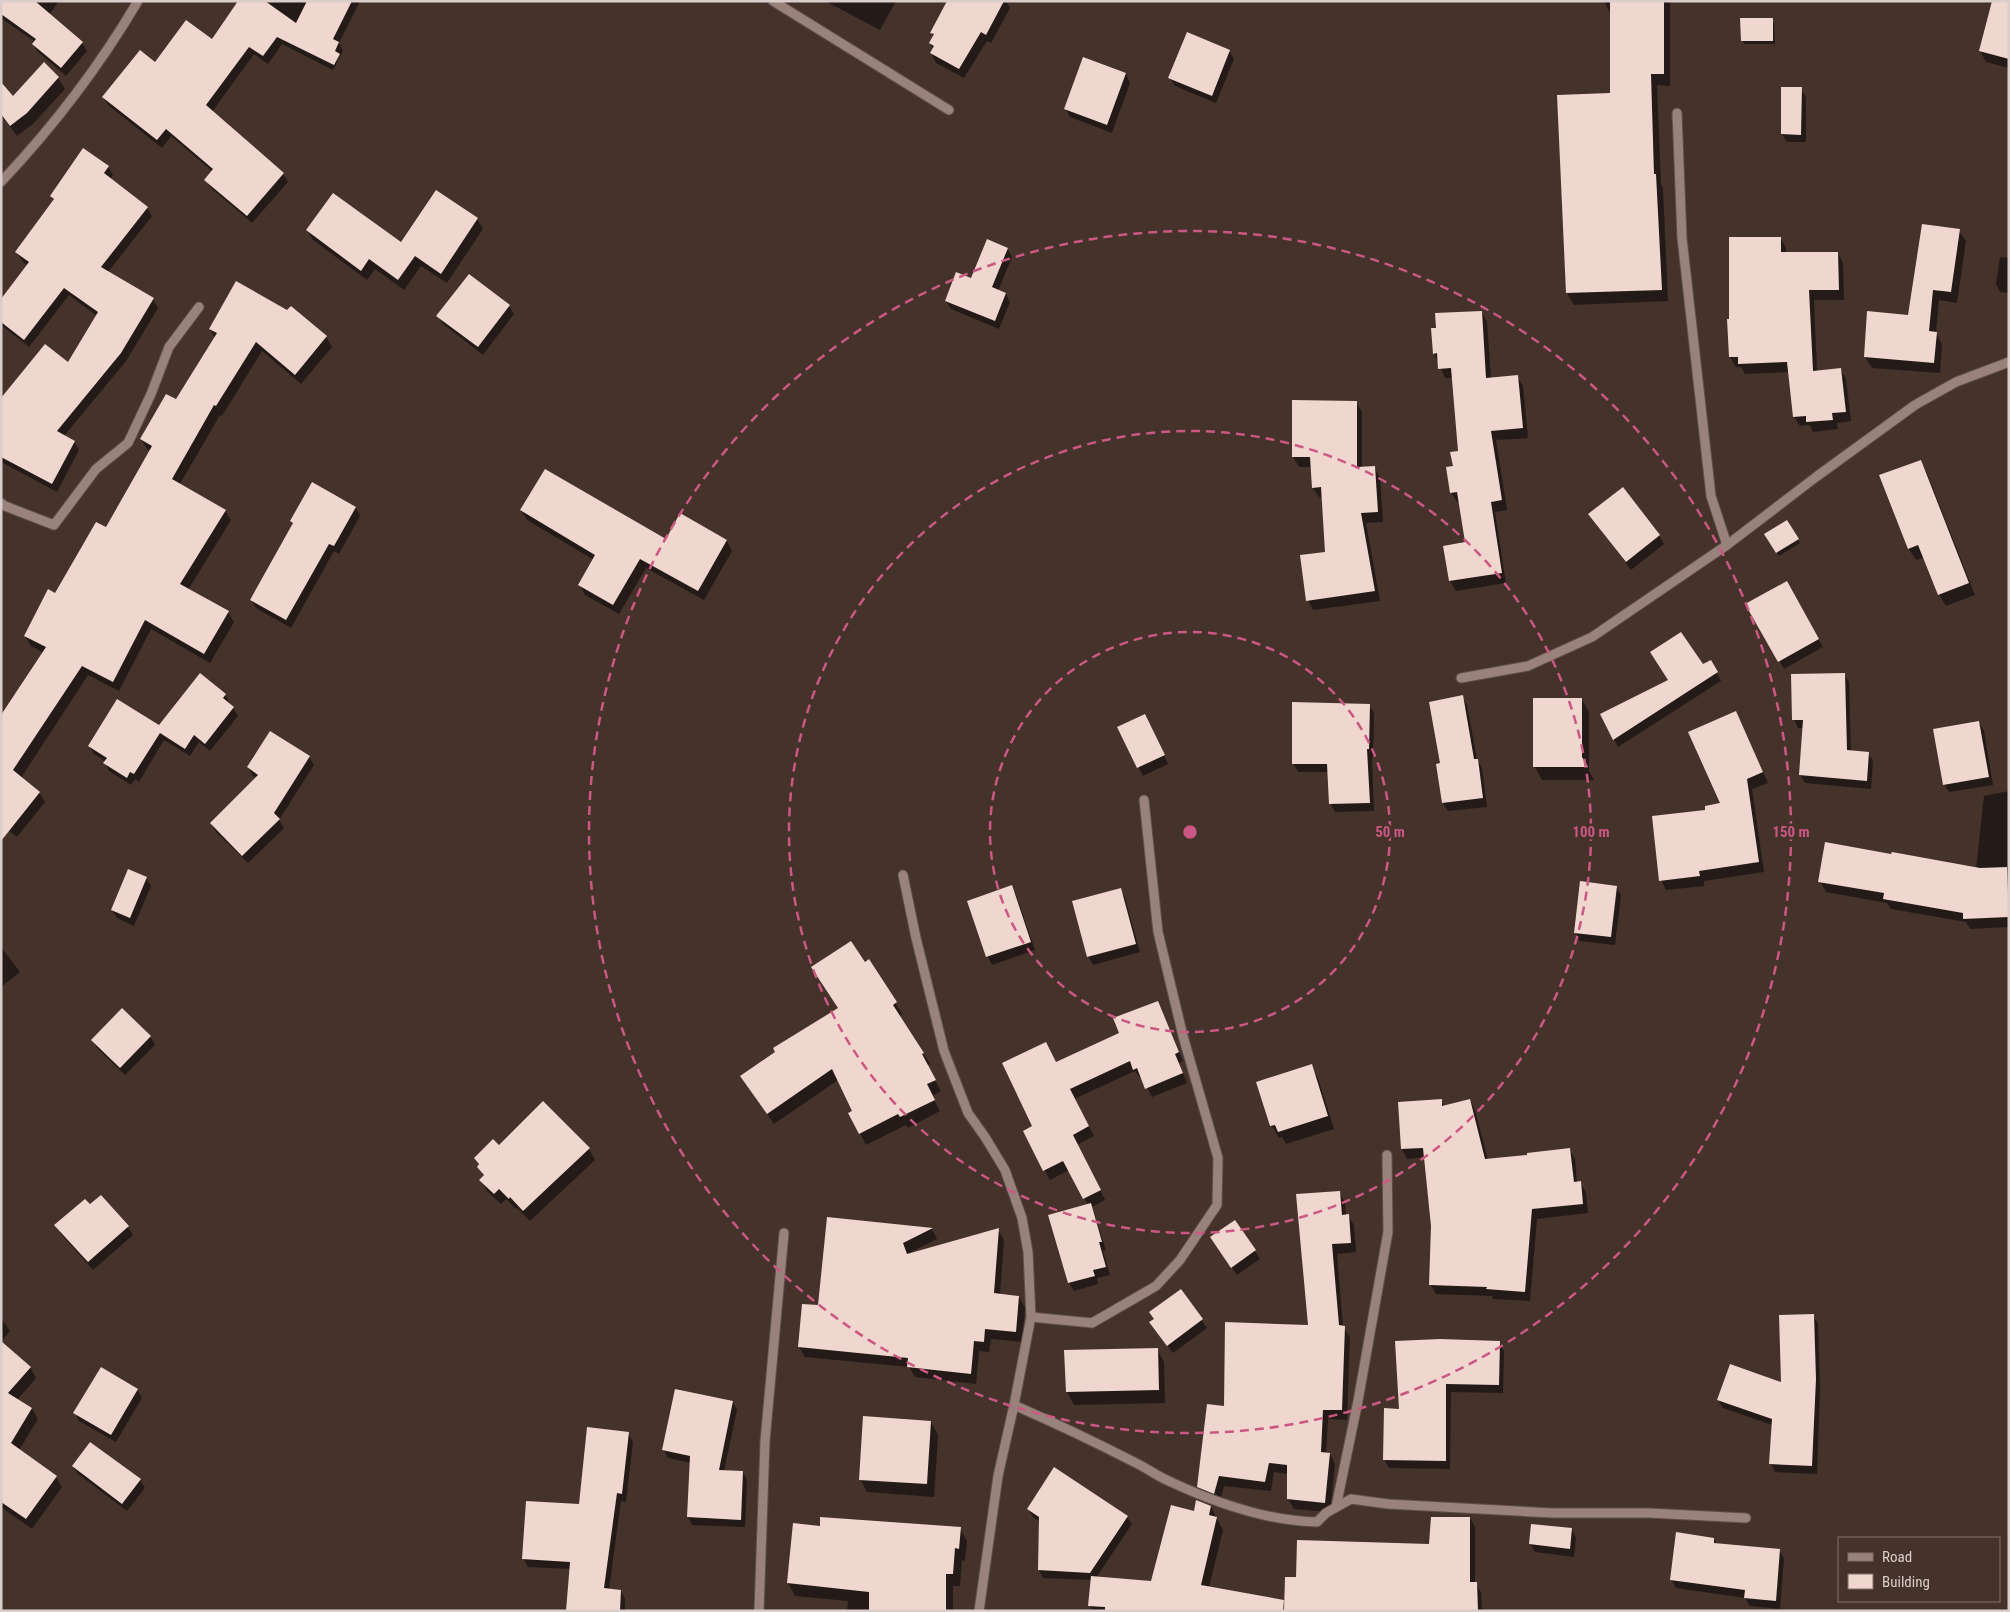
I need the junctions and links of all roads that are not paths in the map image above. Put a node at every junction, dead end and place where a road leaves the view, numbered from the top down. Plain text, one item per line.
1 (138, 1) edge
2 (773, 1) edge
3 (948, 110) dead end
4 (1677, 113) dead end
5 (1, 182) edge
6 (199, 307) dead end
7 (2009, 362) edge
8 (1, 502) edge
9 (1727, 545) junction
10 (1461, 678) dead end
11 (1144, 800) dead end
12 (903, 875) dead end
13 (1387, 1156) dead end
14 (784, 1233) dead end
15 (1031, 1317) junction
16 (1014, 1405) junction
17 (1336, 1507) junction
18 (1746, 1518) dead end
19 (759, 1611) edge
20 (978, 1611) edge

1 - 5 street
2 - 3 street
4 - 9 street
6 - 8 street
7 - 9 street
9 - 10 street
11 - 15 street
12 - 15 street
13 - 17 street
14 - 19 street
15 - 16 street
16 - 17 street
16 - 20 street
17 - 18 street

